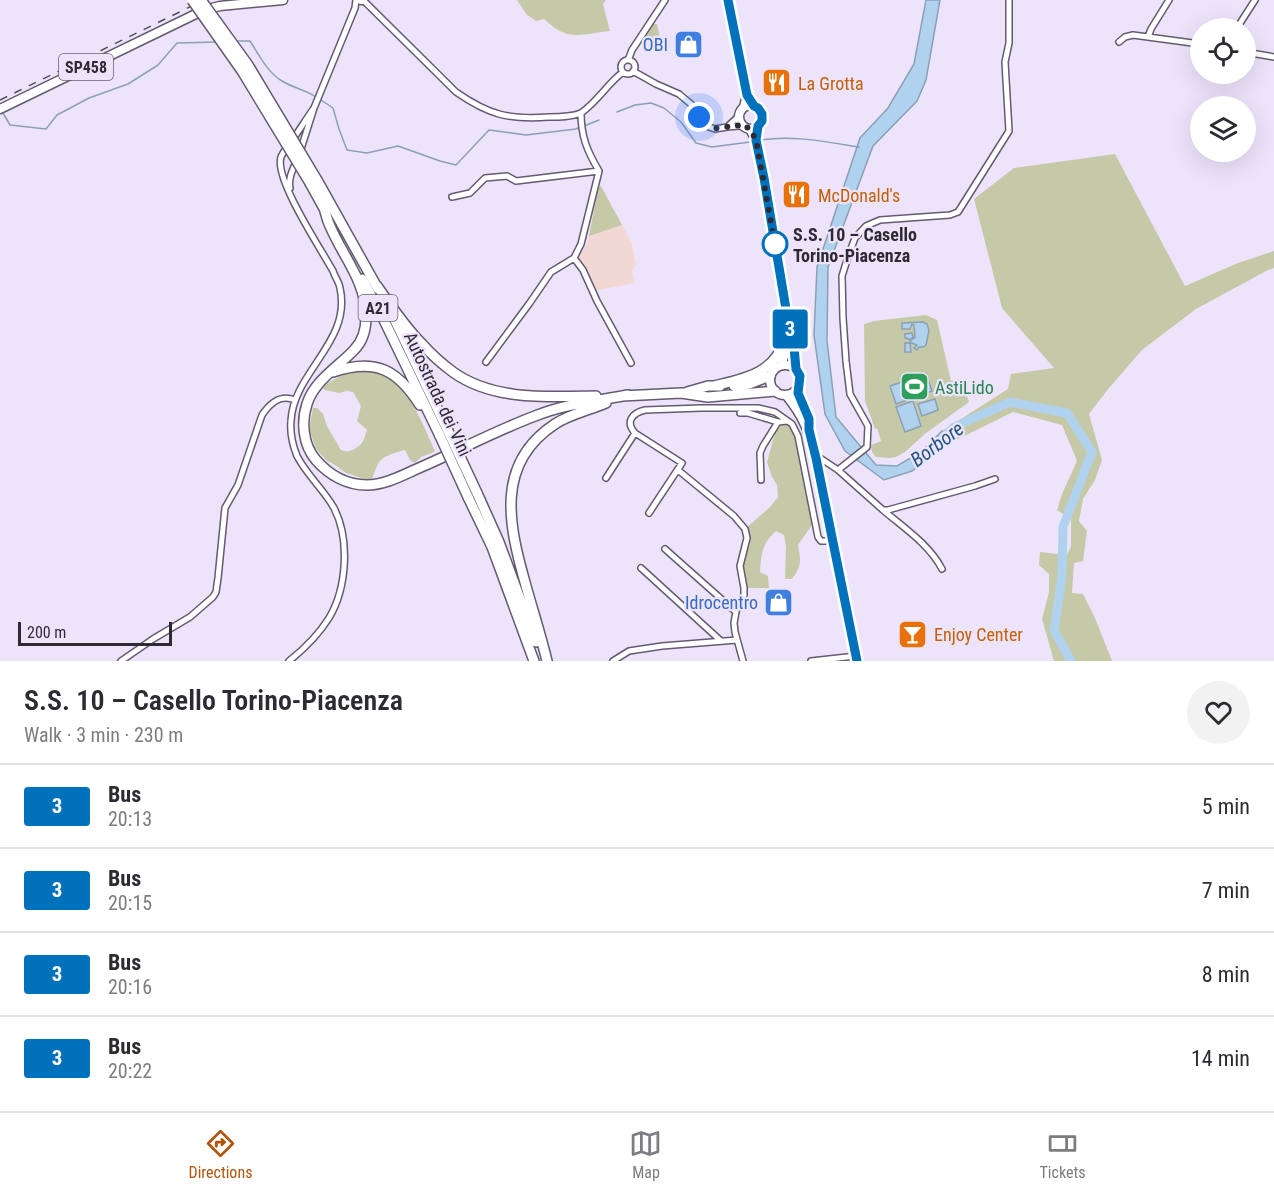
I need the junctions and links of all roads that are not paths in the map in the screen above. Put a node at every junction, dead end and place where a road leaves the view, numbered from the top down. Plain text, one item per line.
1 (192, 0) edge
2 (201, 0) edge
3 (283, 0) edge
4 (356, 0) edge
5 (665, 0) edge
6 (728, 0) edge
7 (1009, 0) edge
8 (1169, 0) edge
9 (1254, 0) edge
10 (366, 3) edge
11 (354, 9) junction
12 (1243, 18) edge
13 (1149, 37) junction
14 (1119, 42) dead end
15 (1190, 43) edge
16 (1256, 54) edge
17 (1274, 57) edge
18 (627, 60) junction
19 (633, 71) junction
20 (623, 72) junction
21 (747, 95) junction
22 (754, 106) junction
23 (744, 107) junction
24 (314, 108) junction
25 (0, 109) edge
26 (581, 116) junction
27 (740, 120) junction
28 (754, 128) junction
29 (599, 171) junction
30 (314, 182) junction
31 (290, 193) junction
32 (452, 197) dead end
33 (324, 208) junction
34 (574, 258) junction
35 (376, 286) junction
36 (787, 315) junction
37 (486, 362) dead end
38 (631, 363) dead end
39 (781, 365) junction
40 (796, 369) junction
41 (328, 374) junction
42 (770, 376) junction
43 (714, 386) junction
44 (797, 389) junction
45 (775, 392) junction
46 (681, 393) junction
47 (628, 395) junction
48 (786, 395) junction
49 (295, 400) junction
50 (740, 413) dead end
51 (787, 421) junction
52 (778, 422) junction
53 (809, 430) junction
54 (636, 433) junction
55 (444, 434) junction
56 (816, 458) junction
57 (841, 468) junction
58 (678, 470) junction
59 (606, 478) dead end
60 (995, 479) dead end
61 (760, 480) dead end
62 (472, 495) junction
63 (883, 510) junction
64 (650, 513) dead end
65 (832, 541) junction
66 (664, 549) dead end
67 (640, 568) dead end
68 (942, 569) dead end
69 (736, 612) junction
70 (737, 640) junction
71 (721, 641) junction
72 (297, 658) edge
73 (857, 658) edge
74 (122, 661) edge
75 (289, 661) edge
76 (534, 661) edge
77 (545, 661) edge
78 (613, 661) edge
79 (743, 661) edge
80 (811, 661) edge

1 - 30 highway, Autostrada dei Vini / A21, bridge
2 - 30 highway, Autostrada dei Vini / A21, bridge
3 - 25 main road, SP458
4 - 11 street
5 - 18 street
6 - 21 main road
7 - 57 street
8 - 13 street
9 - 12 street
10 - 11 street
10 - 11 street
10 - 26 street
11 - 24 street
13 - 14 street
13 - 15 street
16 - 17 street
18 - 19 street
18 - 20 street
19 - 20 street
19 - 27 street
20 - 26 street
21 - 22 main road
21 - 23 main road
22 - 23 main road
22 - 28 main road
23 - 27 main road
24 - 31 street
24 - 31 street
26 - 29 street
27 - 28 main road
28 - 36 main road
29 - 32 street
29 - 34 street
30 - 33 highway, Autostrada dei Vini / A21
30 - 35 highway, Autostrada dei Vini / A21
31 - 49 street
33 - 41 highway
33 - 55 highway, Autostrada dei Vini / A21
34 - 37 street
34 - 38 street
35 - 47 highway
35 - 55 highway, Autostrada dei Vini / A21
36 - 39 main road
36 - 40 main road
36 - 43 highway
39 - 40 main road
39 - 42 main road
40 - 44 main road
41 - 47 highway
41 - 55 highway
42 - 43 highway
42 - 45 main road
43 - 46 highway
44 - 48 main road
44 - 53 main road
45 - 46 highway
45 - 48 main road
46 - 47 highway
47 - 77 highway
48 - 53 main road
49 - 72 street
49 - 74 street
50 - 52 street
51 - 52 street
51 - 54 street
51 - 65 street
52 - 61 street
53 - 56 main road
54 - 58 street
54 - 59 street
55 - 62 highway, Autostrada dei Vini / A21, bridge
56 - 57 street
56 - 65 main road
57 - 63 street
58 - 64 street
58 - 69 street
60 - 63 street
62 - 76 highway, Autostrada dei Vini / A21
62 - 77 highway, Autostrada dei Vini / A21
63 - 68 street
65 - 73 main road
66 - 69 street
67 - 71 street
69 - 70 street
70 - 71 street
70 - 79 street
71 - 78 street
72 - 75 street
73 - 80 street

